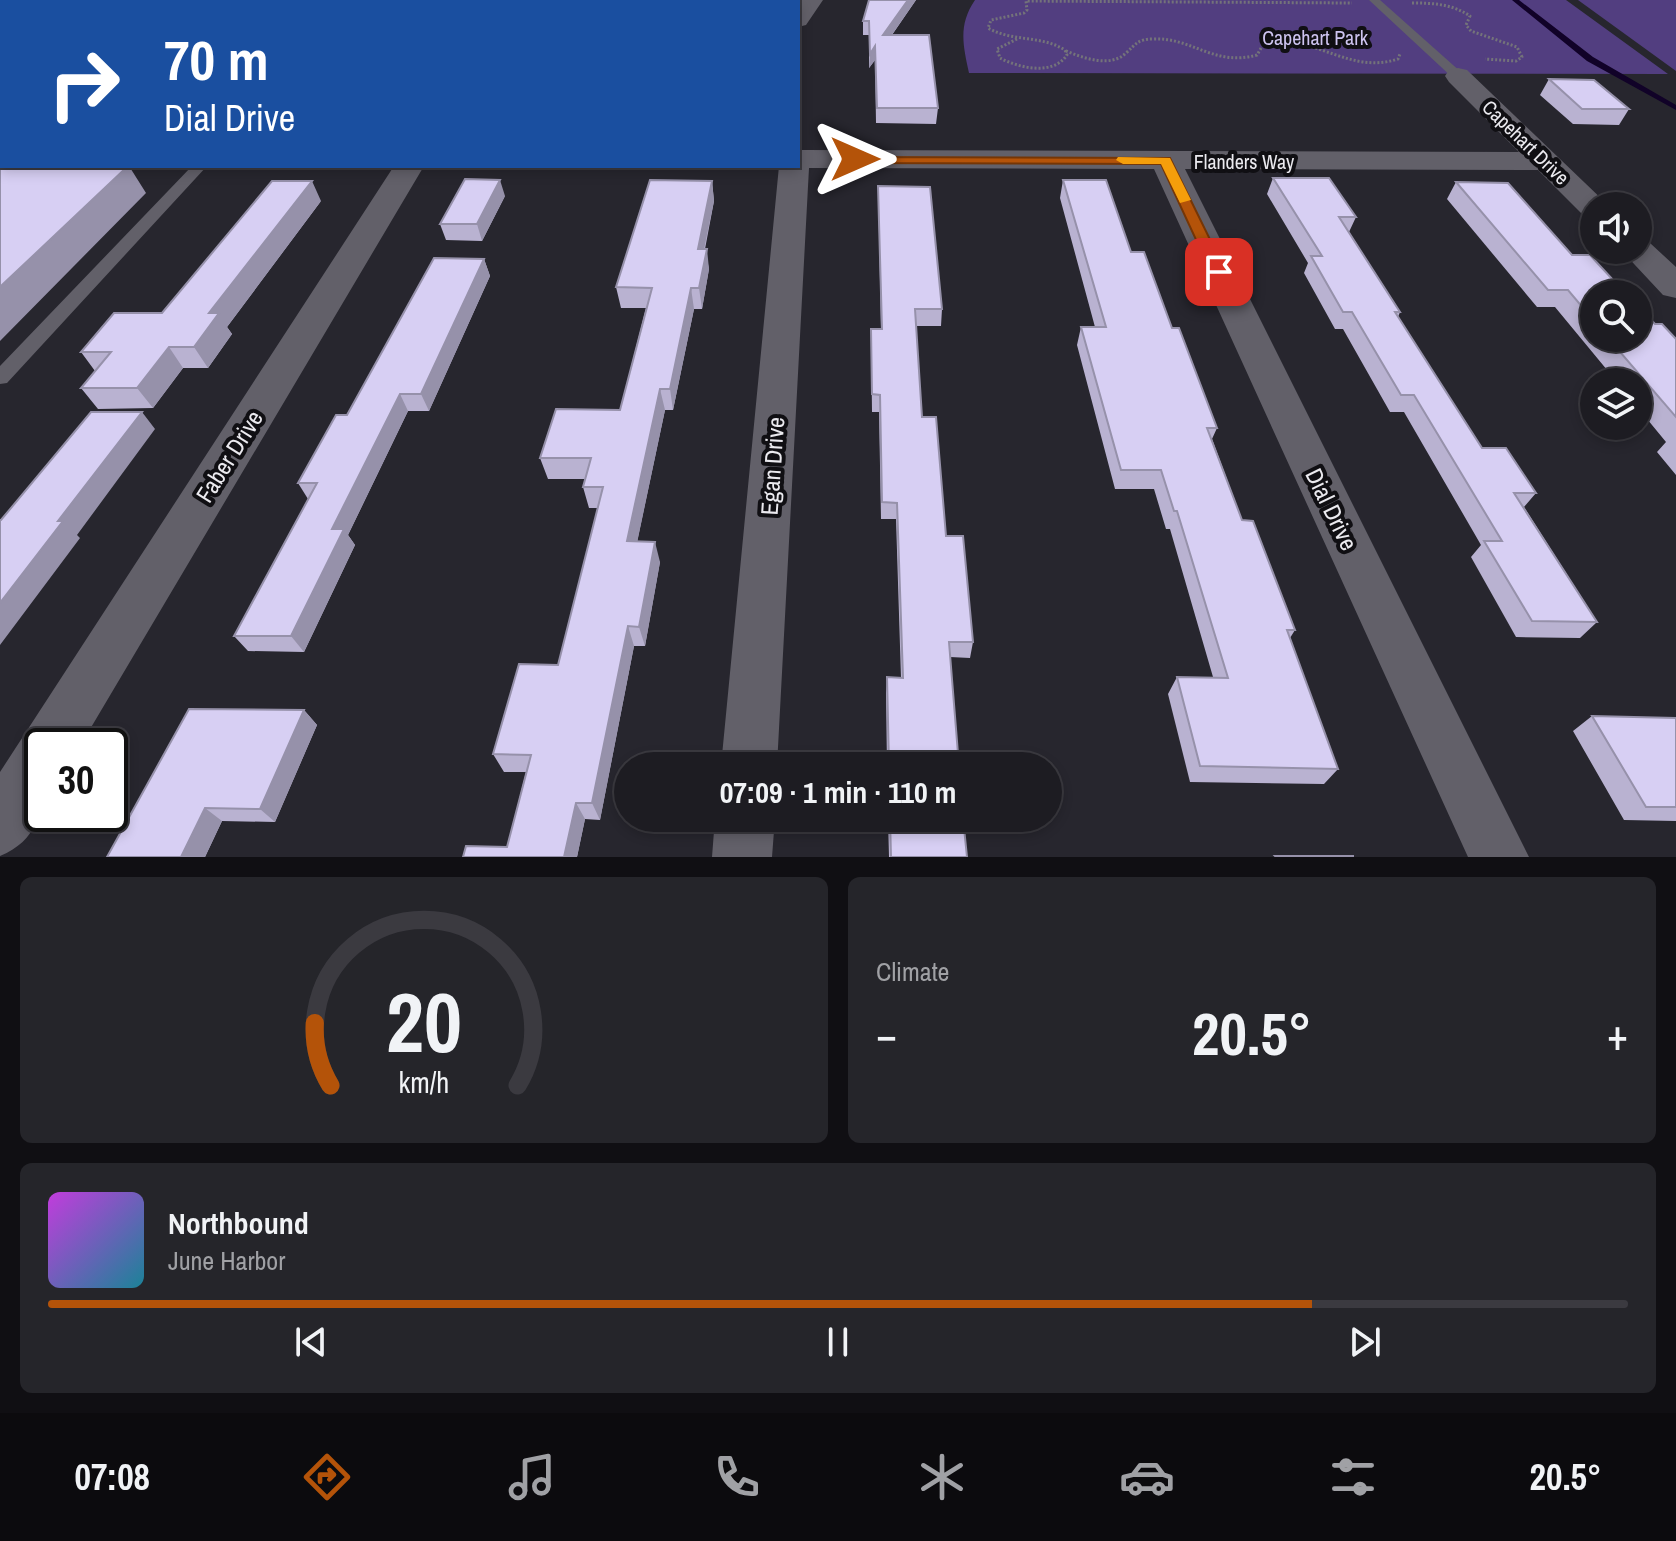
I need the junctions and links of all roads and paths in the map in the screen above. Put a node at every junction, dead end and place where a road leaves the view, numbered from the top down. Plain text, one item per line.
1 (811, 0) edge
2 (1024, 0) edge
3 (1374, 0) edge
4 (1134, 1) edge
5 (1353, 3) dead end
6 (800, 17) edge
7 (1017, 39) junction
8 (1395, 48) dead end
9 (1065, 50) junction
10 (1458, 76) joint
11 (800, 159) edge
12 (1165, 160) junction
13 (1547, 161) junction
14 (198, 168) edge
15 (408, 168) edge
16 (794, 168) edge
17 (1580, 194) edge
18 (1652, 264) edge
19 (1676, 287) edge
20 (0, 378) edge
21 (60, 728) edge
22 (750, 752) edge
23 (24, 787) edge
24 (0, 826) edge
25 (744, 832) edge
26 (742, 857) edge
27 (1499, 857) edge

1 - 6 street
2 - 4 path
2 - 7 path
3 - 10 lane
4 - 5 path
7 - 9 path
7 - 9 path
8 - 9 path
10 - 13 street, Capehart Drive
11 - 12 street, Flanders Way
12 - 13 street, Flanders Way
12 - 27 street, Dial Drive
13 - 17 street, Capehart Drive
14 - 20 lane
15 - 21 street, Faber Drive
16 - 22 street, Egan Drive
18 - 19 street
23 - 24 street
25 - 26 street

